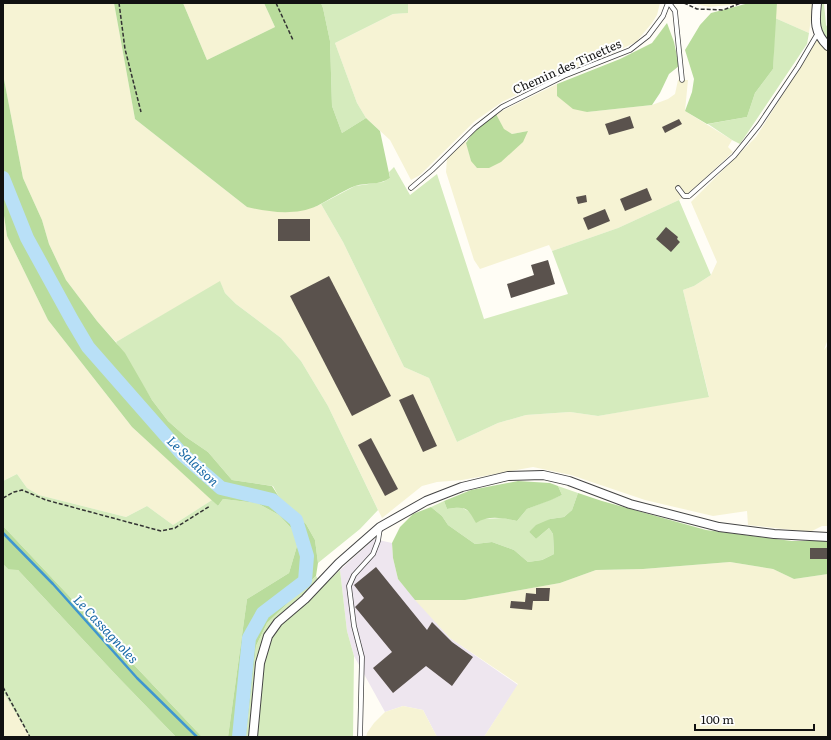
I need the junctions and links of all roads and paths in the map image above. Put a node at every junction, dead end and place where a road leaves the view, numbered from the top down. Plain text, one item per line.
1 (119, 3) edge
2 (276, 3) edge
3 (668, 3) edge
4 (684, 3) edge
5 (741, 3) edge
6 (817, 3) edge
7 (818, 33) junction
8 (293, 40) dead end
9 (828, 46) edge
10 (682, 80) dead end
11 (141, 112) dead end
12 (411, 188) dead end
13 (678, 188) dead end
14 (3, 498) edge
15 (210, 506) dead end
16 (380, 528) junction
17 (828, 537) edge
18 (3, 687) edge
19 (30, 737) edge
20 (253, 737) edge
21 (360, 737) edge

1 - 11 path
2 - 8 path
3 - 10 lane
3 - 12 lane, Chemin des Tinettes
4 - 5 path
6 - 7 street
7 - 9 street
7 - 13 lane
14 - 15 path
16 - 17 street
16 - 20 street
16 - 21 lane
18 - 19 path

